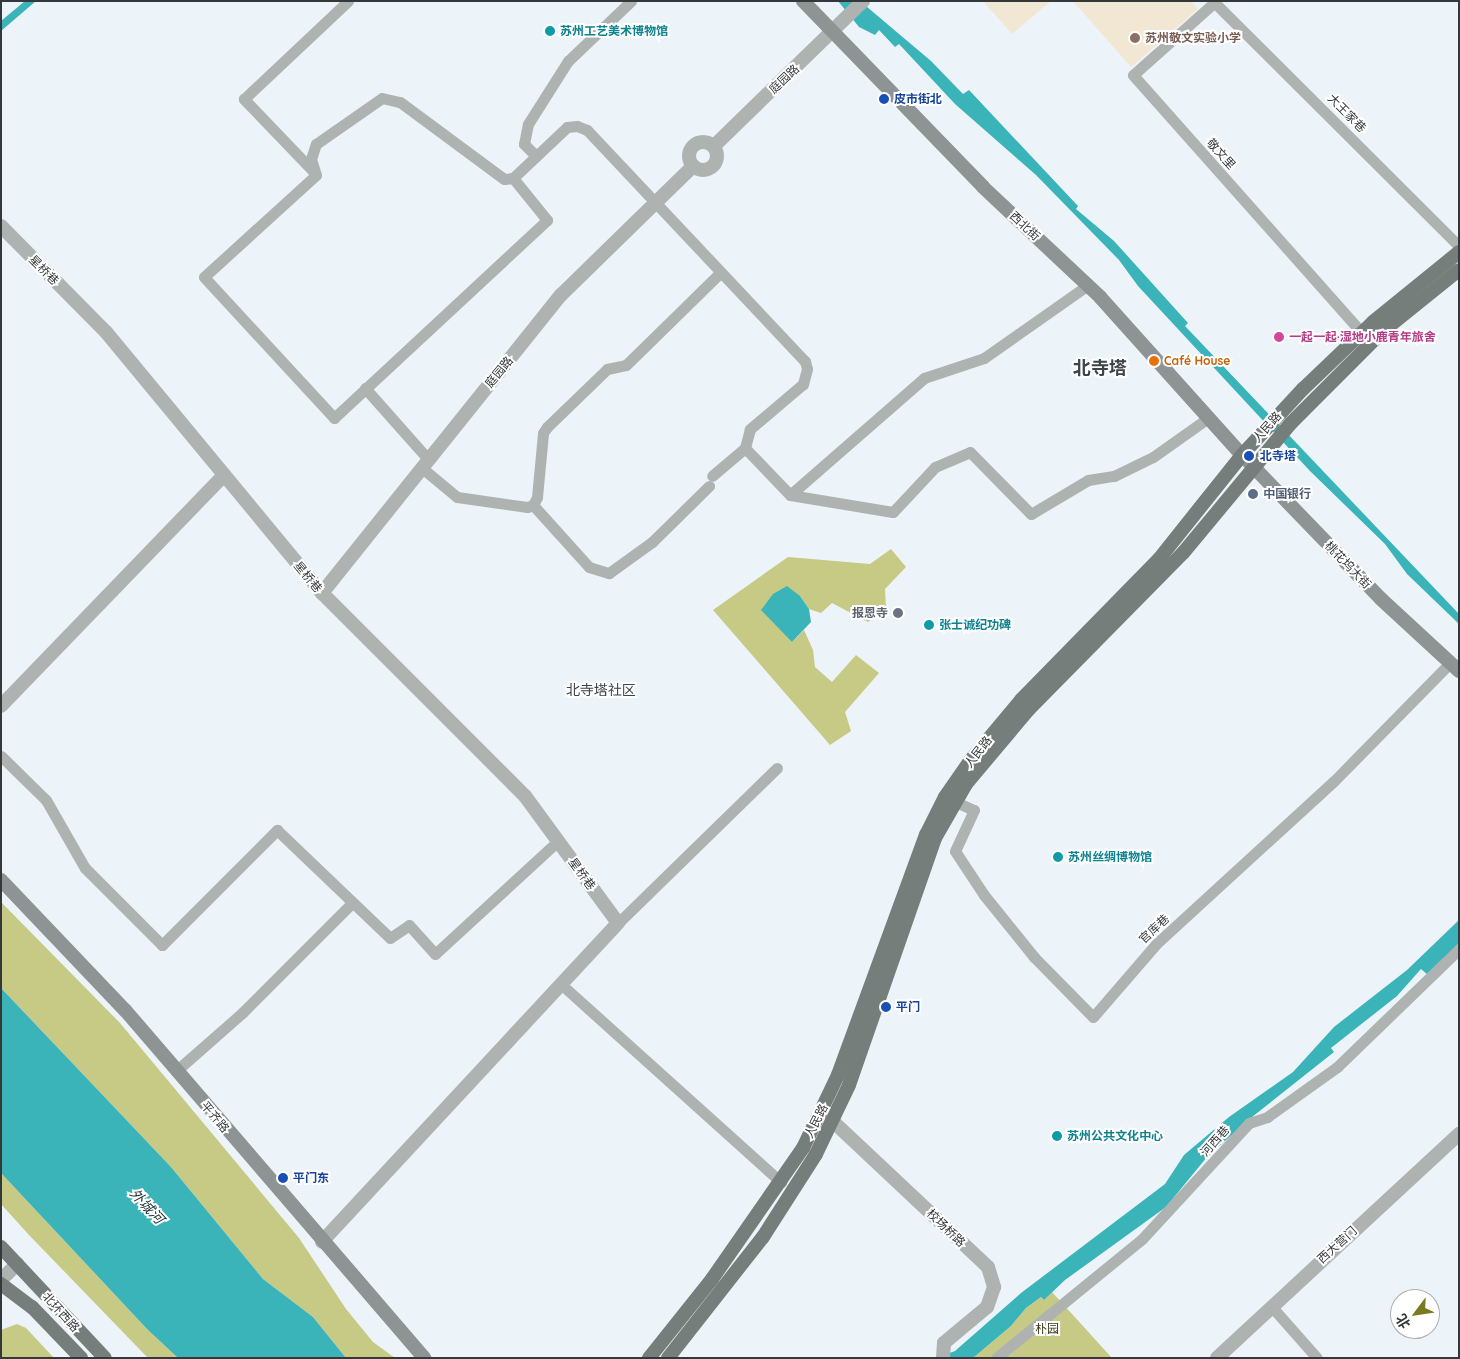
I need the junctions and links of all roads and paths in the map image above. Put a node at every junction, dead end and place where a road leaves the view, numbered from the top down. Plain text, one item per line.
1 (348, 1) edge
2 (631, 1) edge
3 (803, 1) edge
4 (863, 1) edge
5 (1214, 2) edge
6 (833, 33) junction
7 (714, 146) junction
8 (536, 156) junction
9 (693, 166) junction
10 (316, 174) junction
11 (513, 178) junction
12 (654, 201) junction
13 (1, 226) edge
14 (1459, 246) edge
15 (1459, 252) edge
16 (1459, 270) edge
17 (719, 274) junction
18 (1088, 285) junction
19 (1361, 332) junction
20 (365, 388) junction
21 (1208, 418) junction
22 (745, 448) junction
23 (1242, 455) junction
24 (426, 464) junction
25 (1253, 467) junction
26 (224, 475) junction
27 (790, 495) junction
28 (533, 505) junction
29 (322, 593) junction
30 (1455, 667) edge
31 (1, 706) edge
32 (1, 756) edge
33 (777, 768) dead end
34 (950, 799) junction
35 (558, 841) junction
36 (1, 880) edge
37 (352, 903) junction
38 (618, 923) junction
39 (1459, 949) edge
40 (562, 985) junction
41 (176, 1071) junction
42 (827, 1115) junction
43 (1457, 1137) edge
44 (781, 1182) junction
45 (322, 1242) junction
46 (1, 1247) edge
47 (17, 1264) junction
48 (1, 1280) edge
49 (1, 1284) edge
50 (1271, 1306) junction
51 (942, 1356) edge
52 (81, 1358) edge
53 (105, 1358) edge
54 (424, 1358) edge
55 (649, 1358) edge
56 (668, 1358) edge
57 (996, 1358) edge
58 (1217, 1358) edge
59 (1317, 1358) edge

1 - 10 street
2 - 8 street
3 - 6 main road, 西北街
4 - 6 street, 庭园路
5 - 14 street, 大王家巷
5 - 19 street, 敬文里
6 - 7 street, 庭园路
6 - 18 main road, 西北街
7 - 9 street
7 - 9 street
8 - 11 street
8 - 12 street
9 - 12 street, 庭园路
10 - 11 street
10 - 20 street
11 - 20 street
12 - 17 street
12 - 24 street, 庭园路
13 - 26 street, 星桥巷
15 - 19 main road, 人民路
16 - 25 main road, 人民路
17 - 22 street
17 - 28 street
18 - 21 main road, 西北街
18 - 27 street
19 - 23 main road, 人民路
20 - 24 street
21 - 23 main road, 西北街
21 - 27 street
22 - 27 street
22 - 28 street
23 - 25 main road, 桃花坞大街
23 - 34 main road, 人民路
24 - 28 street
24 - 29 street, 庭园路
25 - 30 main road, 桃花坞大街
25 - 34 main road, 人民路
26 - 29 street, 星桥巷
26 - 31 street
29 - 35 street, 星桥巷
30 - 34 street, 官库巷
32 - 37 street
33 - 38 street
34 - 42 main road, 人民路
35 - 37 street
35 - 38 street, 星桥巷
36 - 41 main road, 平齐路
37 - 41 street
38 - 40 street
39 - 57 street, 河西巷
40 - 44 street
40 - 45 street
41 - 45 main road, 平齐路
42 - 44 main road, 人民路
42 - 51 street, 校场桥路
42 - 56 main road, 人民路
43 - 50 street, 西大营门
44 - 55 main road, 人民路
45 - 54 main road, 平齐路
46 - 47 main road, 北环西路
47 - 48 street
47 - 53 main road, 北环西路
49 - 52 main road, 北环西路
50 - 58 street, 西大营门
50 - 59 street

